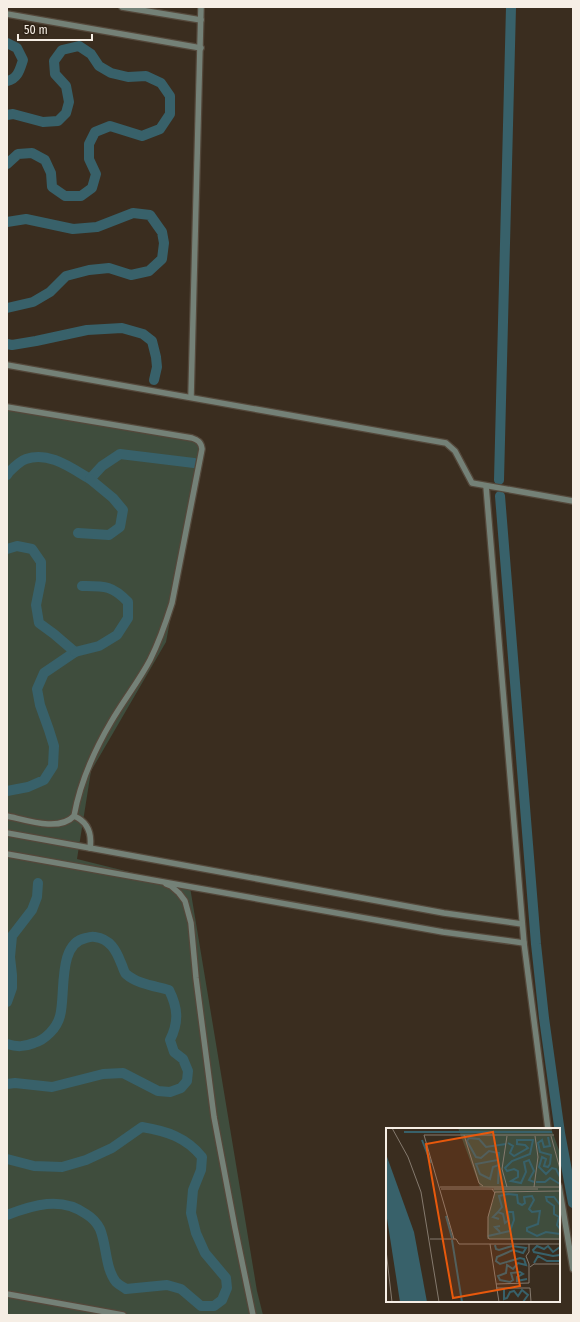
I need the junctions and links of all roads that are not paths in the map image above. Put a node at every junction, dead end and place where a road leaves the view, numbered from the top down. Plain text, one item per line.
1 (122, 7) edge
2 (201, 7) edge
3 (7, 14) edge
4 (201, 20) junction
5 (201, 48) junction
6 (7, 365) edge
7 (191, 398) junction
8 (7, 407) edge
9 (486, 486) junction
10 (573, 501) edge
11 (7, 816) edge
12 (74, 816) junction
13 (7, 833) edge
14 (90, 848) junction
15 (7, 854) edge
16 (148, 879) junction
17 (522, 924) junction
18 (524, 943) junction
19 (548, 1128) edge
20 (560, 1192) edge
21 (573, 1269) edge
22 (7, 1294) edge
23 (123, 1315) edge
24 (253, 1315) edge

1 - 4 lane
2 - 4 lane
3 - 5 lane
4 - 5 lane
5 - 7 lane
6 - 7 lane
7 - 9 lane
8 - 12 lane
9 - 10 lane
9 - 17 lane
11 - 12 lane
12 - 14 lane
13 - 14 lane
14 - 17 lane
15 - 16 lane
16 - 18 lane
16 - 24 lane
17 - 18 lane
18 - 19 lane
20 - 21 lane
22 - 23 lane

